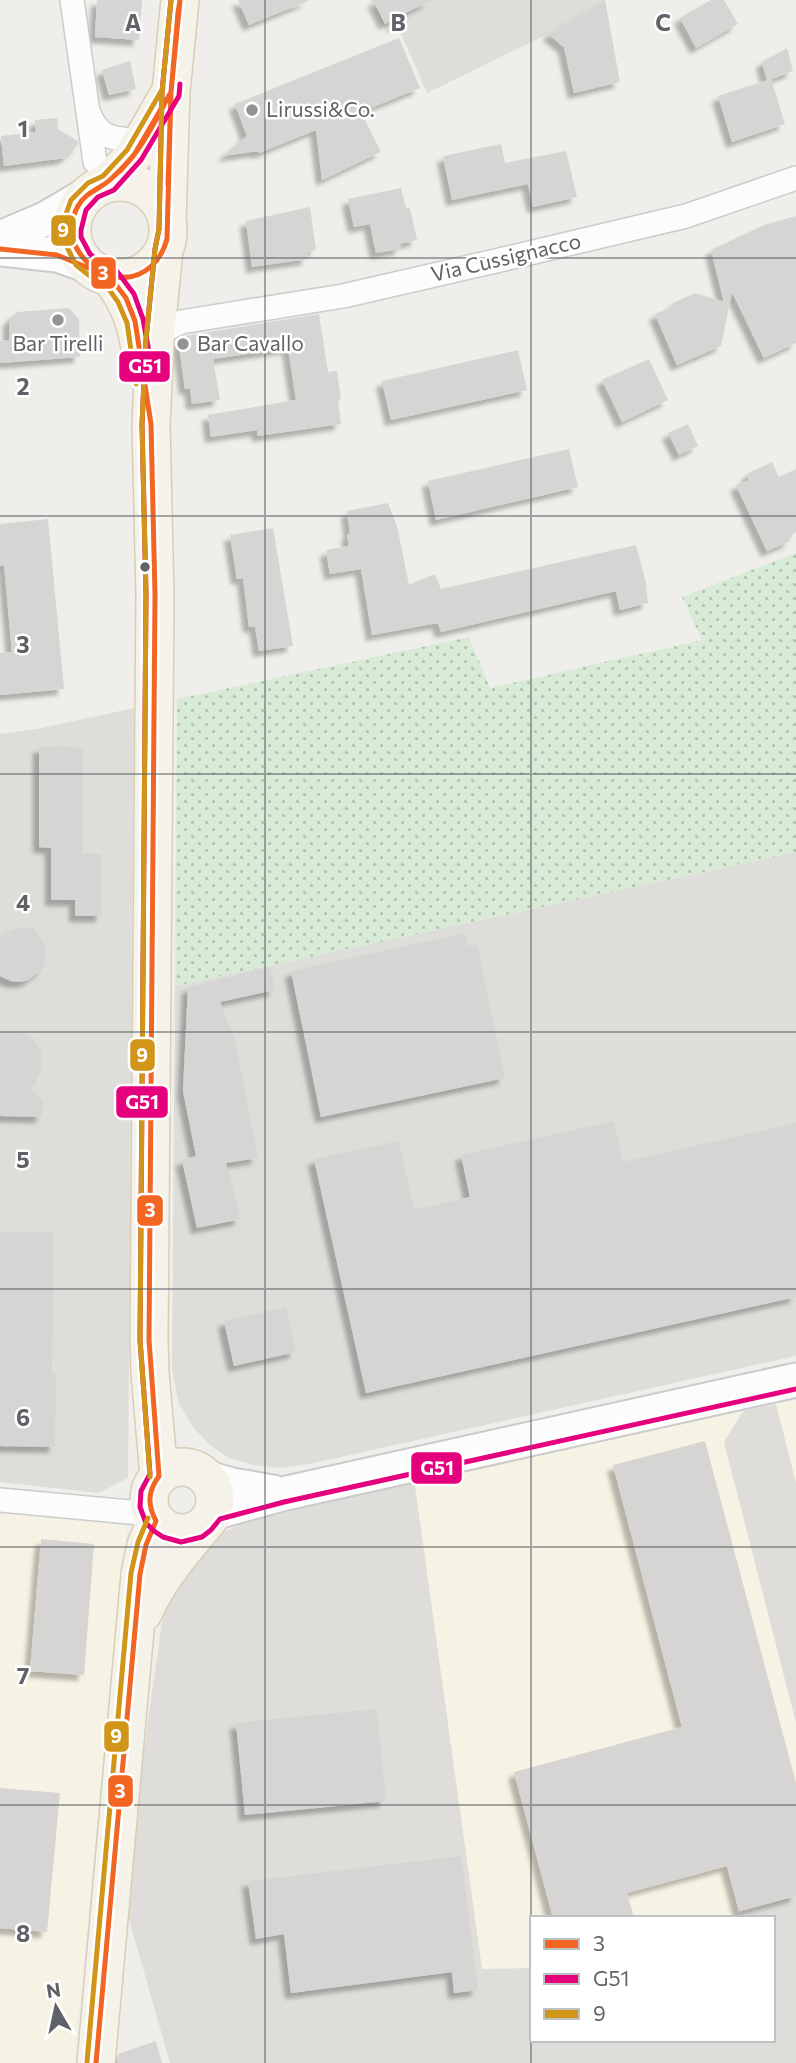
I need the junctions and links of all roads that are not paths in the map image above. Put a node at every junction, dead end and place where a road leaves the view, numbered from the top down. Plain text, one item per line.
1 (72, 0) edge
2 (180, 0) edge
3 (171, 92) junction
4 (88, 110) junction
5 (142, 141) junction
6 (796, 178) edge
7 (96, 180) junction
8 (0, 238) edge
9 (0, 249) edge
10 (164, 250) junction
11 (100, 272) junction
12 (210, 316) junction
13 (155, 340) junction
14 (151, 424) junction
15 (796, 1380) edge
16 (187, 1474) junction
17 (282, 1494) junction
18 (0, 1500) edge
19 (154, 1518) junction
20 (209, 1519) junction
21 (135, 1633) junction
22 (96, 2063) edge

1 - 4 street
2 - 3 main road
3 - 5 main road
3 - 10 main road
4 - 5 street
4 - 7 street
5 - 7 main road
6 - 12 street, Via Cussignacco
7 - 8 main road
7 - 10 main road
7 - 11 main road
9 - 11 main road
10 - 11 main road
10 - 12 street
10 - 13 main road
11 - 14 main road
12 - 13 street, Via Cussignacco
13 - 14 main road
14 - 16 main road
15 - 17 main road
16 - 17 main road
16 - 19 main road
16 - 20 main road
17 - 20 main road
18 - 19 street
19 - 20 main road
19 - 21 main road
20 - 21 main road
21 - 22 main road

